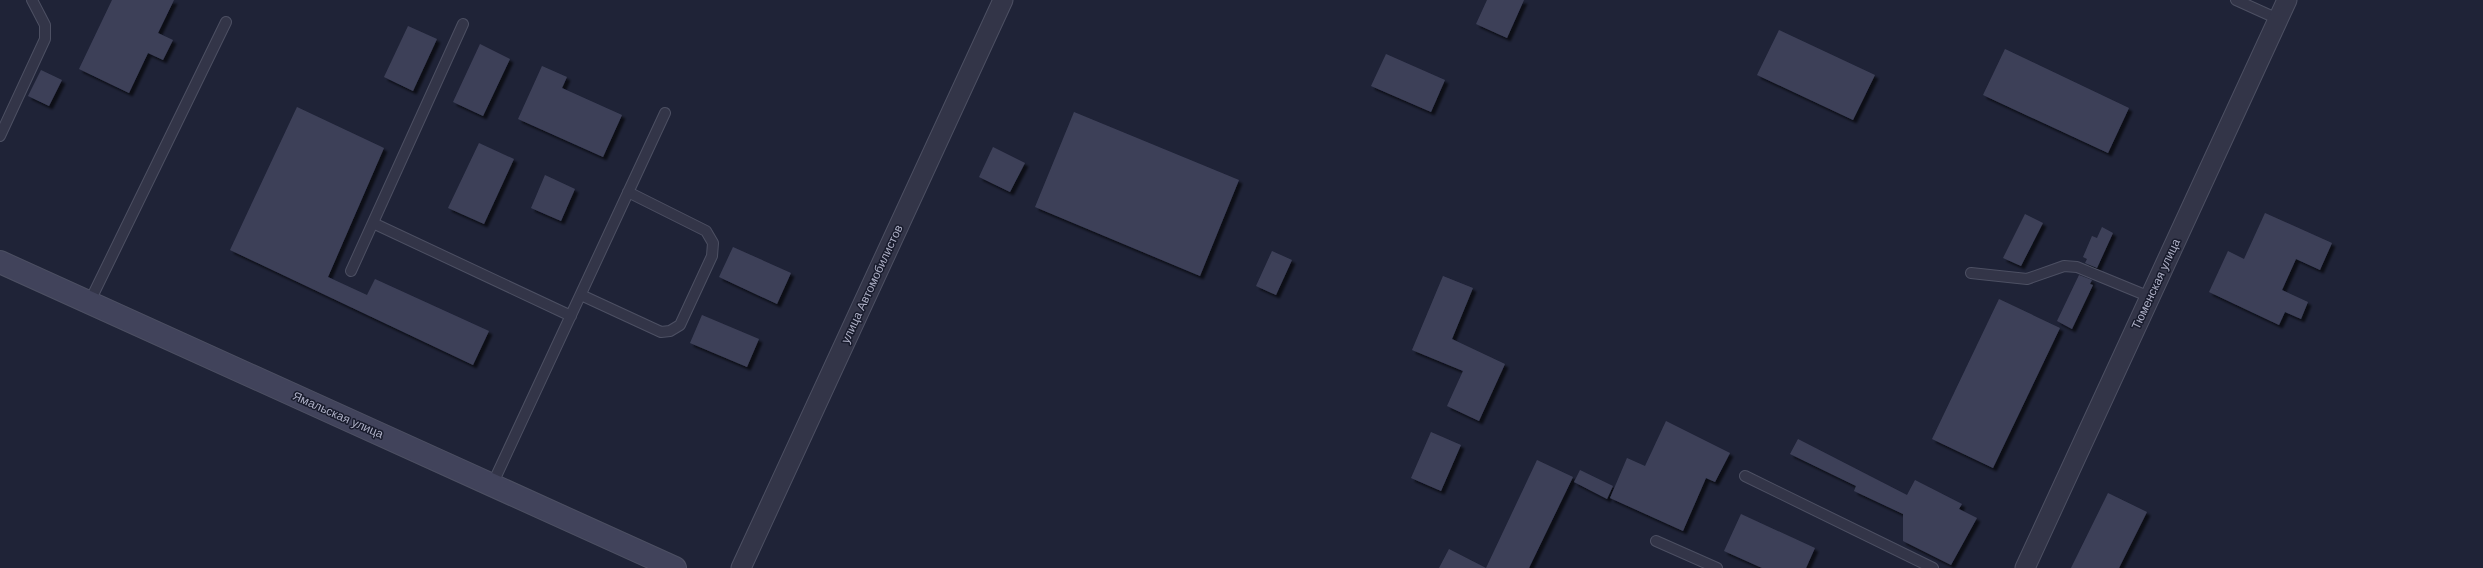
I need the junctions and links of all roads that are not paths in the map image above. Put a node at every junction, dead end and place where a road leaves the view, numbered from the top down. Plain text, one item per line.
1 (32, 0) edge
2 (1003, 0) edge
3 (2236, 0) edge
4 (2287, 0) edge
5 (2278, 19) junction
6 (226, 22) dead end
7 (463, 24) dead end
8 (666, 113) dead end
9 (0, 136) edge
10 (628, 192) junction
11 (373, 222) junction
12 (0, 262) edge
13 (351, 271) dead end
14 (1971, 273) dead end
15 (581, 295) junction
16 (2150, 298) junction
17 (89, 303) junction
18 (571, 316) junction
19 (1745, 476) dead end
20 (492, 485) junction
21 (1656, 541) dead end
22 (675, 568) edge
23 (741, 568) edge
24 (1716, 568) edge
25 (1933, 568) edge
26 (2025, 568) edge

1 - 9 lane
2 - 23 street, улица Автомобилистов
3 - 5 lane
4 - 5 street, Тюменская улица
5 - 16 street, Тюменская улица
6 - 17 lane
7 - 11 lane
8 - 10 lane
10 - 15 lane
10 - 15 lane
11 - 13 lane
11 - 18 lane
12 - 17 street, Ямальская улица
14 - 16 lane
15 - 18 lane
16 - 26 street, Тюменская улица
17 - 20 street, Ямальская улица
18 - 20 lane
19 - 25 lane
20 - 22 street, Ямальская улица
21 - 24 lane

